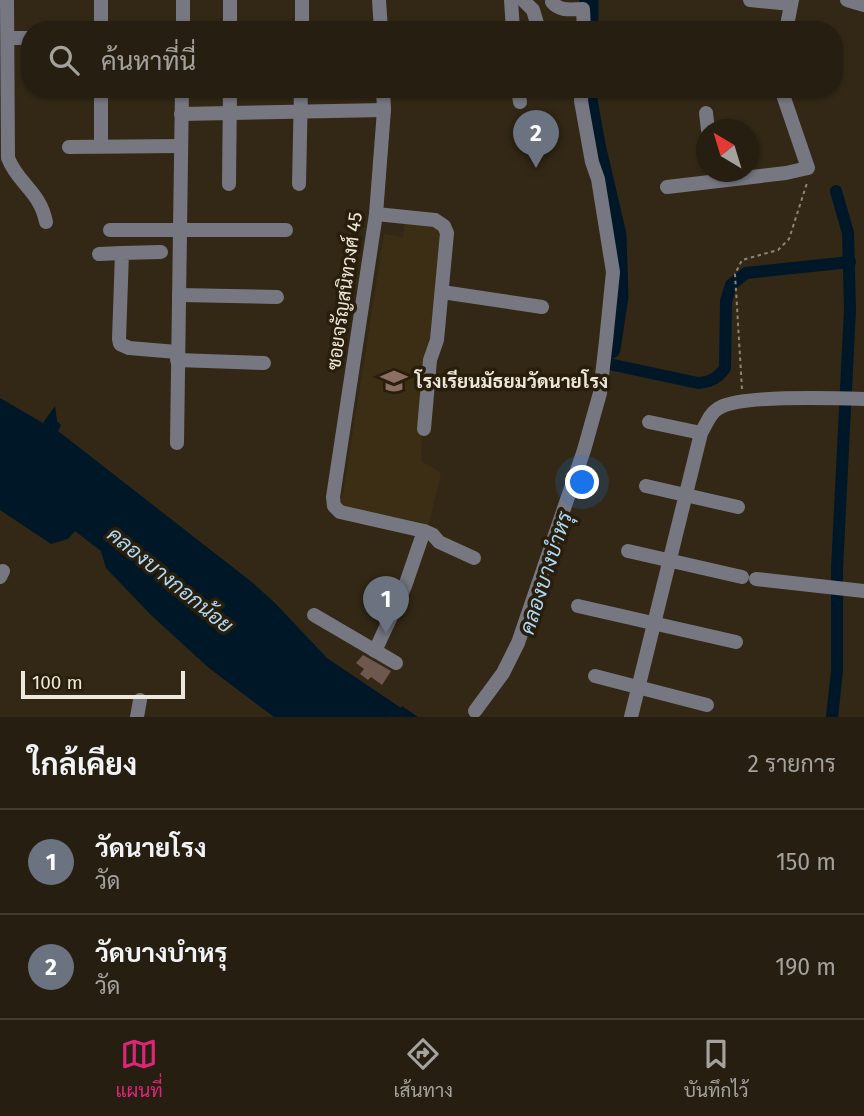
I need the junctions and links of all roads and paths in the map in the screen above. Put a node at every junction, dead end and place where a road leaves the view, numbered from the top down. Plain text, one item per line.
1 (0, 0) edge
2 (101, 0) edge
3 (183, 0) edge
4 (230, 0) edge
5 (302, 0) edge
6 (379, 0) edge
7 (510, 0) edge
8 (523, 0) edge
9 (585, 0) edge
10 (750, 0) edge
11 (847, 0) edge
12 (552, 2) edge
13 (792, 2) edge
14 (864, 5) edge
15 (101, 21) edge
16 (183, 21) edge
17 (230, 21) edge
18 (302, 21) edge
19 (380, 21) edge
20 (512, 21) edge
21 (536, 21) edge
22 (584, 21) edge
23 (788, 21) edge
24 (21, 37) edge
25 (8, 38) junction
26 (3, 74) edge
27 (101, 98) edge
28 (182, 98) edge
29 (230, 98) edge
30 (301, 98) edge
31 (383, 98) edge
32 (581, 98) edge
33 (784, 98) edge
34 (384, 110) junction
35 (300, 112) junction
36 (229, 113) junction
37 (706, 113) dead end
38 (181, 114) junction
39 (707, 119) edge
40 (4, 144) edge
41 (101, 146) junction
42 (181, 146) junction
43 (69, 147) dead end
44 (808, 168) junction
45 (759, 173) edge
46 (696, 181) edge
47 (229, 184) dead end
48 (299, 184) dead end
49 (667, 187) dead end
50 (376, 214) junction
51 (46, 222) dead end
52 (110, 230) dead end
53 (179, 230) junction
54 (286, 230) dead end
55 (161, 252) dead end
56 (122, 253) junction
57 (99, 254) dead end
58 (442, 292) junction
59 (179, 295) junction
60 (277, 297) dead end
61 (542, 307) dead end
62 (177, 356) junction
63 (264, 363) dead end
64 (864, 399) edge
65 (743, 401) junction
66 (649, 422) dead end
67 (424, 429) dead end
68 (701, 433) junction
69 (177, 443) dead end
70 (646, 486) dead end
71 (685, 497) junction
72 (738, 508) dead end
73 (424, 531) junction
74 (628, 551) dead end
75 (474, 558) dead end
76 (670, 559) junction
77 (864, 592) edge
78 (578, 606) dead end
79 (314, 615) dead end
80 (654, 623) junction
81 (736, 642) dead end
82 (375, 651) junction
83 (396, 663) dead end
84 (595, 676) dead end
85 (638, 686) junction
86 (141, 700) dead end
87 (707, 705) dead end
88 (475, 711) dead end
89 (137, 717) edge
90 (631, 717) edge

1 - 25 street
2 - 15 street
3 - 16 street
4 - 17 street
5 - 18 street
6 - 19 street
7 - 20 street
8 - 21 street
9 - 12 street
10 - 13 street
11 - 14 street
12 - 22 street
13 - 23 street
24 - 25 street
25 - 26 street
26 - 40 street
27 - 41 street
28 - 38 street
29 - 36 street
30 - 35 street
31 - 34 street, ซอยจรัญสนิทวงศ์ 45
32 - 88 street
33 - 44 street
34 - 35 street
34 - 50 street, ซอยจรัญสนิทวงศ์ 45
35 - 36 street
35 - 48 street
36 - 38 street
36 - 47 street
37 - 39 street
38 - 42 street
40 - 51 street
41 - 42 street
41 - 43 street
42 - 53 street
44 - 45 street
44 - 65 path
46 - 49 street
50 - 58 street
50 - 73 street, ซอยจรัญสนิทวงศ์ 45
52 - 53 street
53 - 54 street
53 - 59 street
55 - 56 street
56 - 57 street
56 - 62 street
58 - 61 street
58 - 67 street
59 - 60 street
59 - 62 street
62 - 63 street
62 - 69 street
64 - 65 street
65 - 68 street
66 - 68 street
68 - 71 street
70 - 71 street
71 - 72 street
71 - 76 street
73 - 75 street
73 - 82 street
74 - 76 street
76 - 77 street
76 - 80 street
78 - 80 street
79 - 82 street
80 - 81 street
80 - 85 street
82 - 83 street
84 - 85 street
85 - 87 street
85 - 90 street
86 - 89 street

